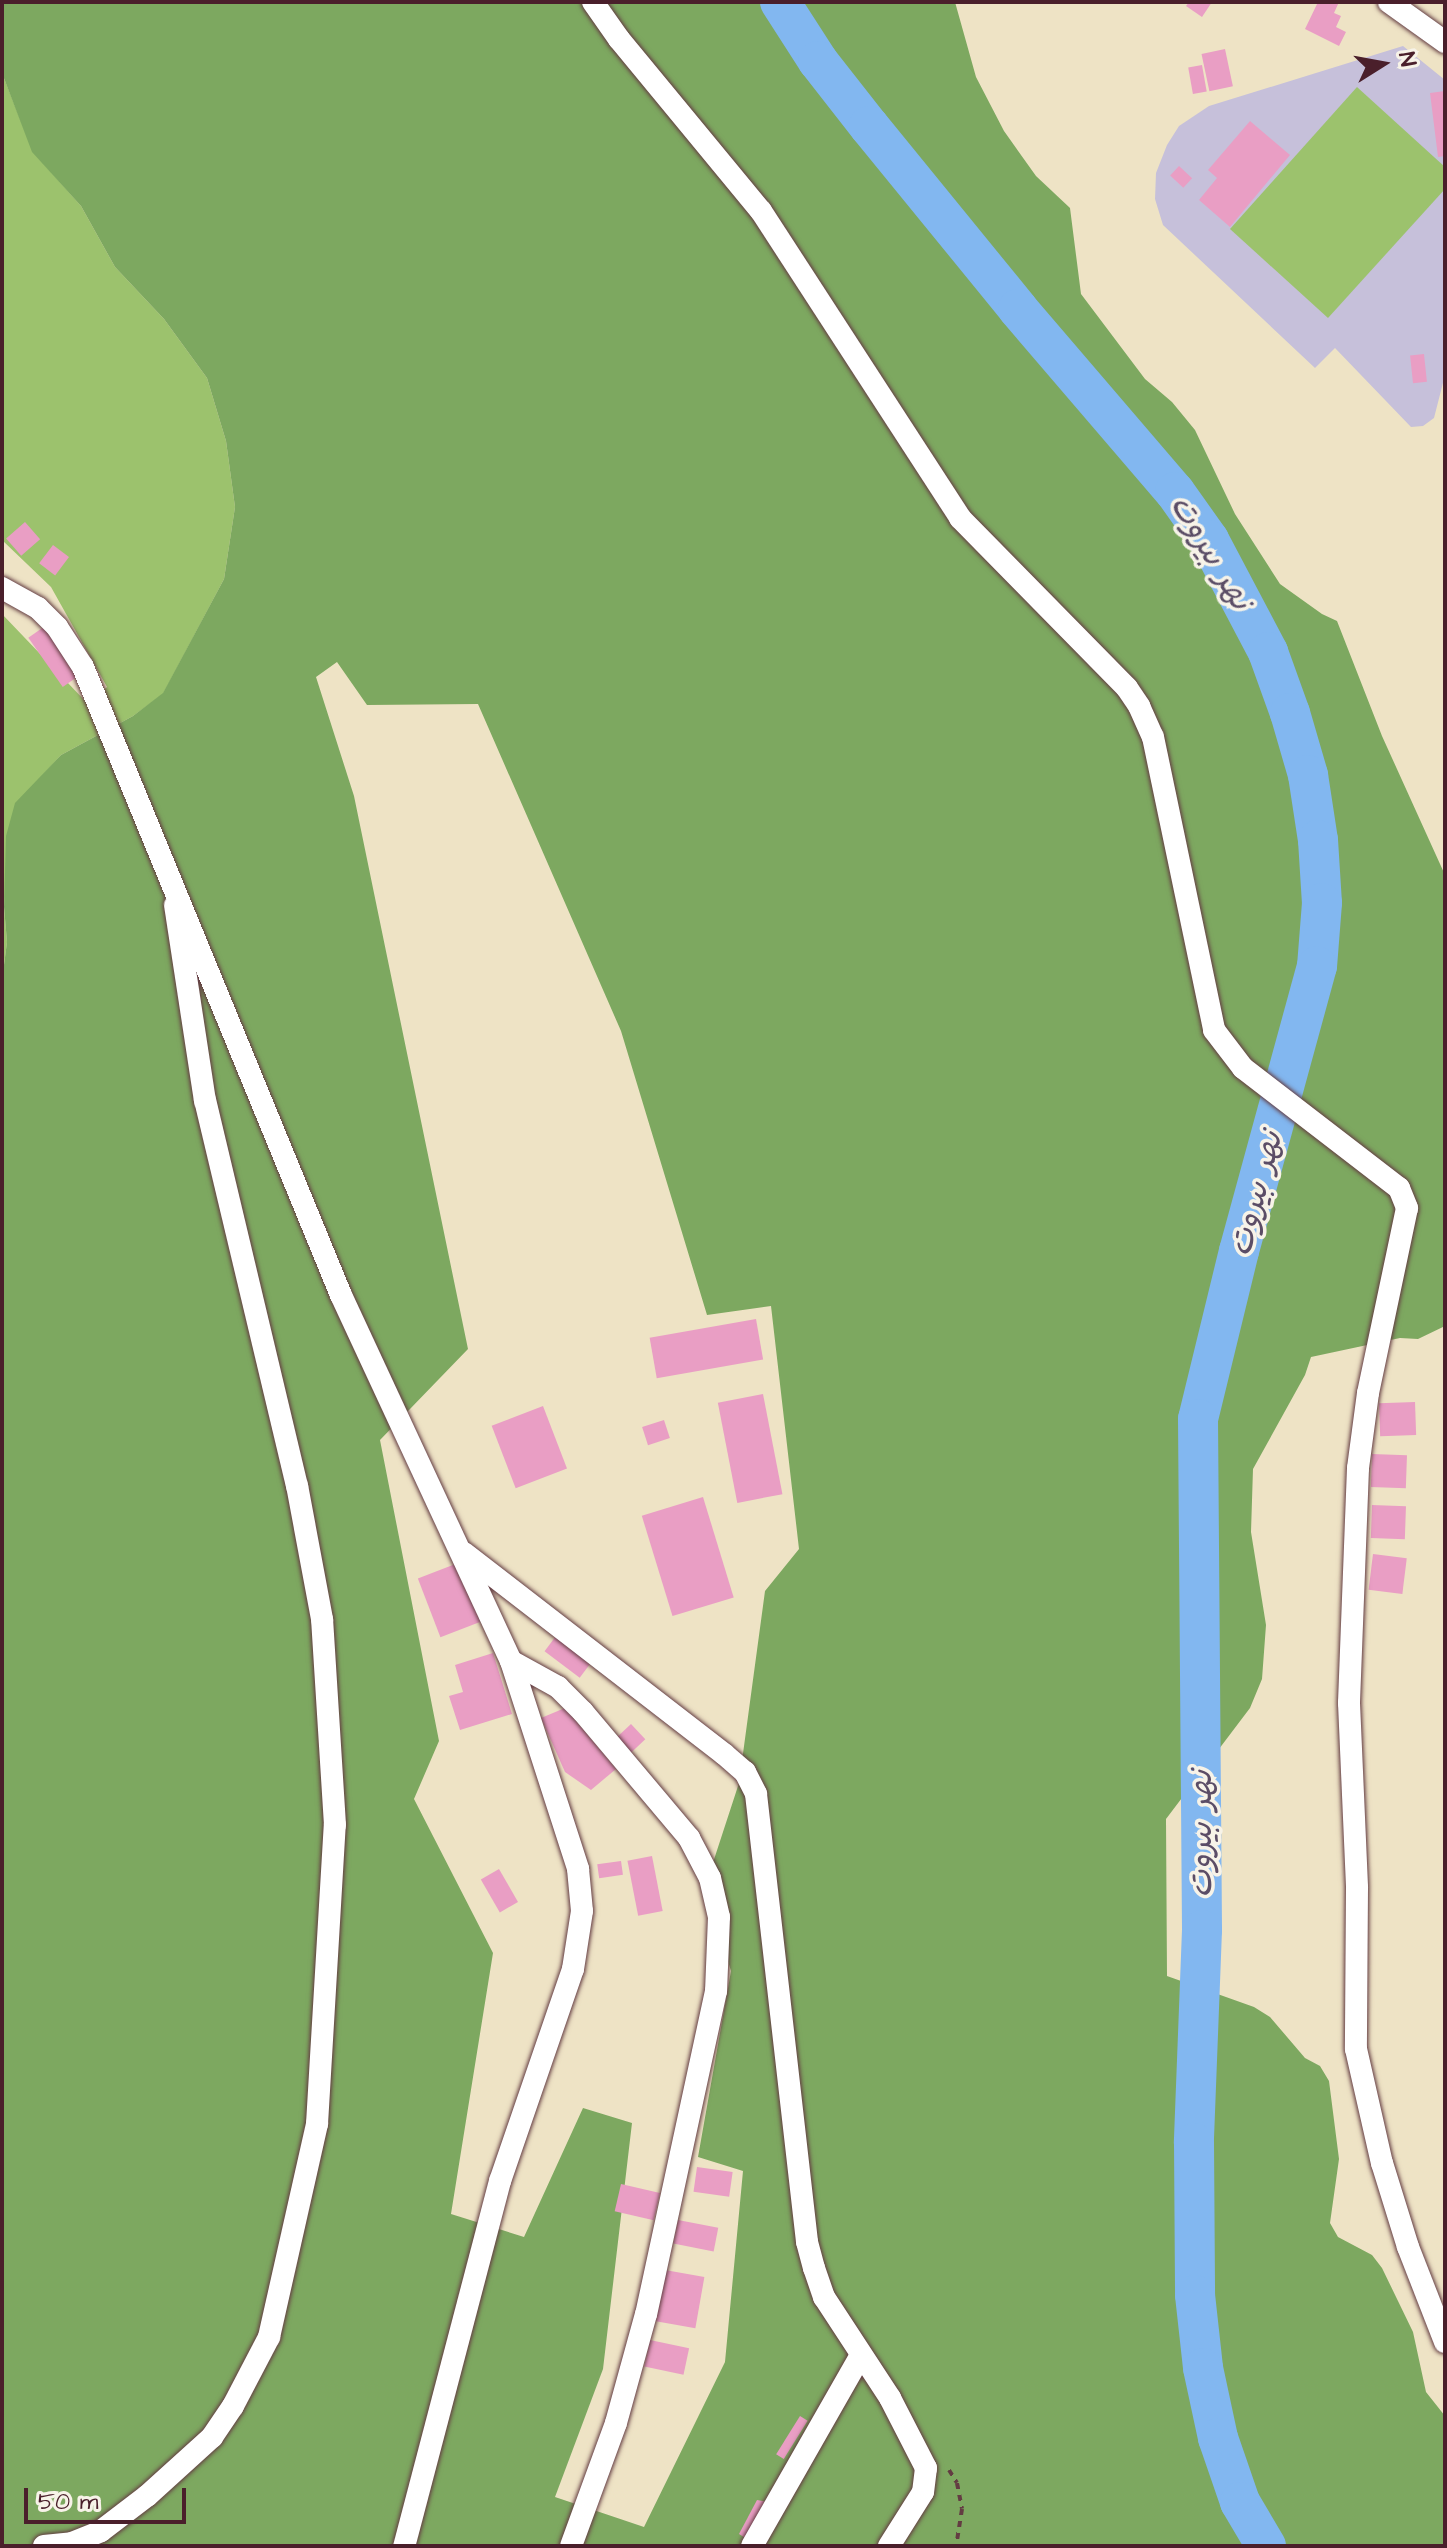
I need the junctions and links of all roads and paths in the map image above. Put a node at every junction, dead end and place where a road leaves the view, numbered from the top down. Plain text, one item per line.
1 (593, 2) edge
2 (1389, 2) edge
3 (1445, 42) edge
4 (2, 588) edge
5 (173, 878) junction
6 (460, 1550) junction
7 (511, 1661) junction
8 (1445, 2342) edge
9 (861, 2355) junction
10 (44, 2546) edge
11 (404, 2546) edge
12 (571, 2546) edge
13 (752, 2546) edge
14 (889, 2546) edge

1 - 8 street
2 - 3 street
4 - 5 street
5 - 6 street
5 - 10 street
6 - 7 street
6 - 9 street
7 - 11 street
7 - 12 street
9 - 13 street
9 - 14 street

